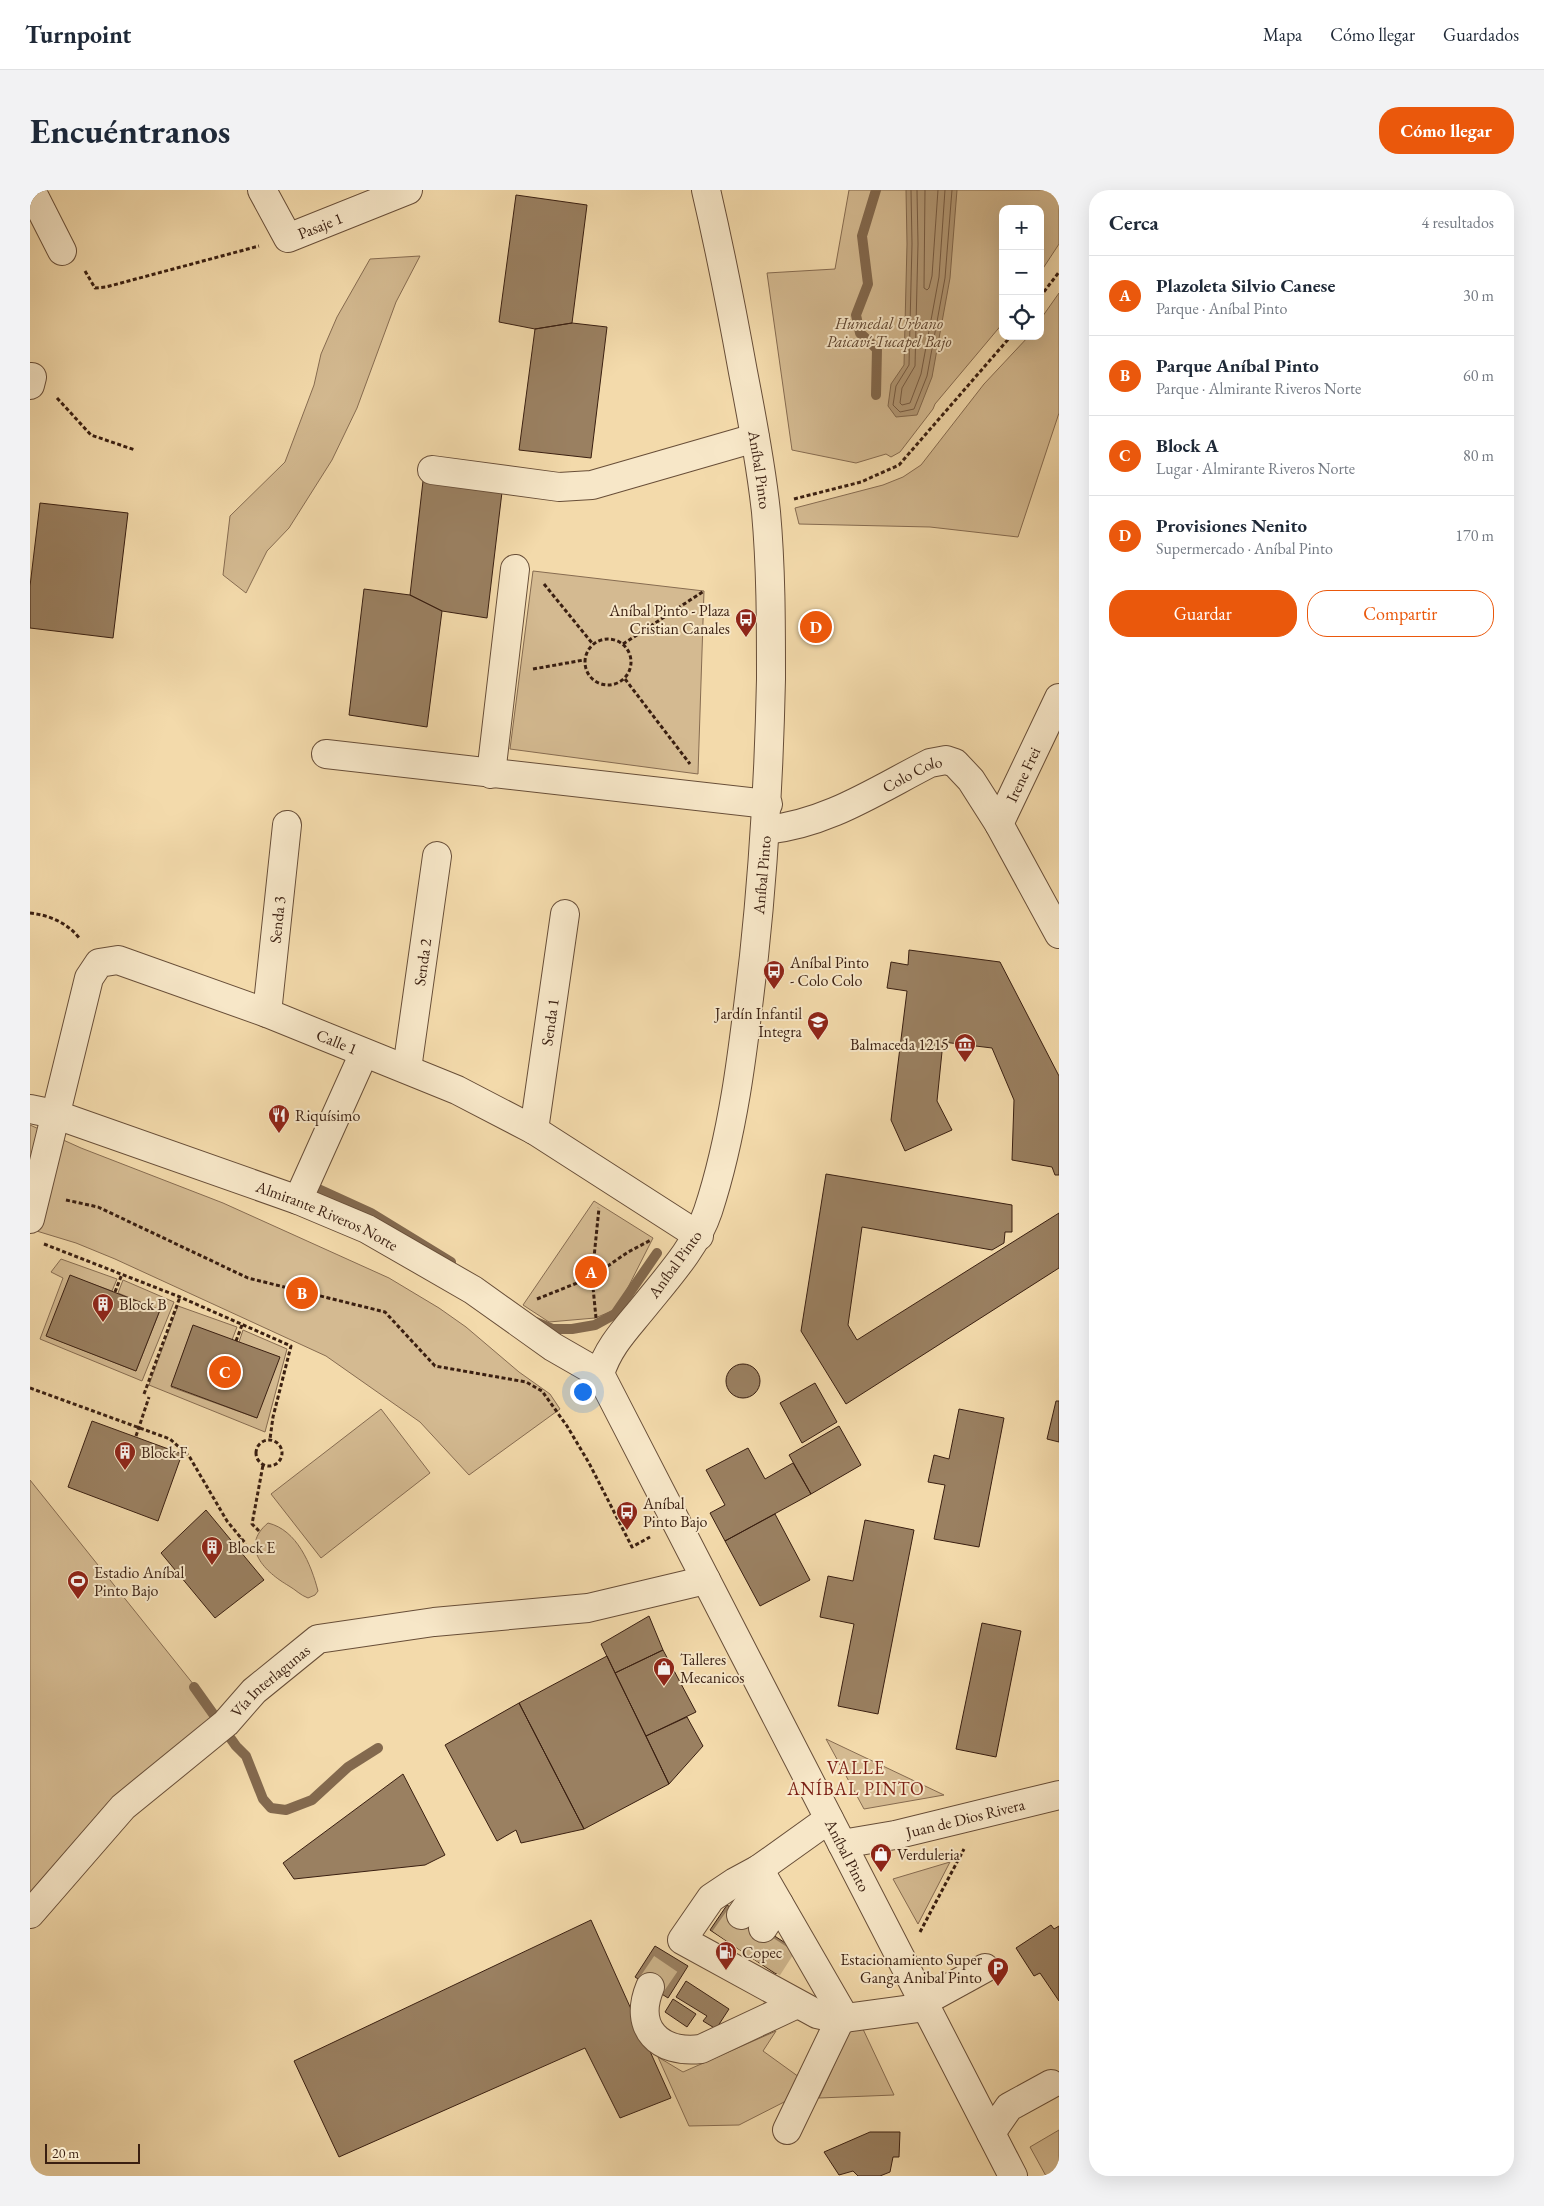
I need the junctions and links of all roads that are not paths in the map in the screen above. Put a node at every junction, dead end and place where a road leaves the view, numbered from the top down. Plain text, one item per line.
1 (31, 190) edge
2 (262, 190) edge
3 (408, 190) edge
4 (706, 190) edge
5 (62, 251) road end
6 (755, 438) junction
7 (432, 470) dead end
8 (527, 573) road end
9 (1059, 698) edge
10 (326, 754) dead end
11 (491, 774) junction
12 (767, 817) junction
13 (999, 824) junction
14 (288, 825) dead end
15 (437, 856) dead end
16 (565, 914) dead end
17 (1059, 934) edge
18 (267, 1014) junction
19 (364, 1053) junction
20 (407, 1069) junction
21 (42, 1112) edge
22 (534, 1130) junction
23 (298, 1200) junction
24 (33, 1230) edge
25 (693, 1233) junction
26 (600, 1374) junction
27 (706, 1580) junction
28 (1059, 1795) edge
29 (829, 1819) junction
30 (842, 1844) junction
31 (762, 1875) junction
32 (30, 1914) edge
33 (770, 1928) junction
34 (985, 1968) dead end
35 (650, 1987) tunnel mouth
36 (797, 2004) junction
37 (924, 2005) junction
38 (845, 2018) junction
39 (1051, 2084) dead end
40 (787, 2130) dead end
41 (991, 2134) junction
42 (1013, 2176) edge

1 - 5 street
2 - 3 street, Pasaje 1
4 - 6 street, Aníbal Pinto
6 - 7 street
6 - 12 street, Aníbal Pinto
8 - 11 street
9 - 13 street, Irene Frei
10 - 11 street, Colo Colo
11 - 12 street, Colo Colo
12 - 13 street, Colo Colo
12 - 25 street, Aníbal Pinto
13 - 17 street, Colo Colo
14 - 18 street, Senda 3
15 - 20 street, Senda 2
16 - 22 street, Senda 1
18 - 19 street, Calle 1
18 - 21 street, Calle 1
19 - 20 street, Calle 1
19 - 23 street
20 - 22 street, Calle 1
21 - 23 street, Almirante Riveros Norte
21 - 24 street
22 - 25 street, Calle 1
23 - 26 street, Almirante Riveros Norte
25 - 26 street, Aníbal Pinto
26 - 27 street, Aníbal Pinto
27 - 29 street, Aníbal Pinto
27 - 32 street, Vía Interlagunas
28 - 30 street, Juan de Dios Rivera
29 - 30 street, Aníbal Pinto
29 - 31 street
30 - 37 street, Aníbal Pinto
31 - 33 street
31 - 33 street
31 - 36 street
33 - 38 street
34 - 37 street
35 - 36 street
36 - 38 street
37 - 38 street
37 - 41 street, Aníbal Pinto
38 - 40 street
39 - 41 street
41 - 42 street, Aníbal Pinto

